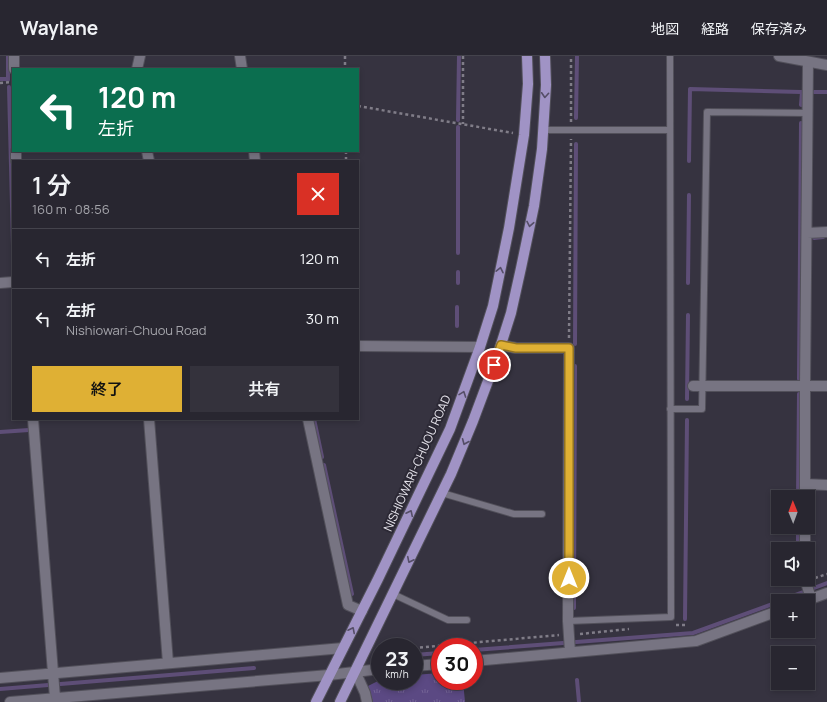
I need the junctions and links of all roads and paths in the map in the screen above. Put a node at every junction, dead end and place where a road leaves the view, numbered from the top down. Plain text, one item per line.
1 (14, 56) edge
2 (140, 56) edge
3 (240, 56) edge
4 (345, 56) edge
5 (463, 56) edge
6 (527, 56) edge
7 (545, 56) edge
8 (571, 56) edge
9 (670, 56) edge
10 (784, 56) edge
11 (808, 62) junction
12 (827, 65) edge
13 (14, 68) edge
14 (137, 68) edge
15 (242, 68) edge
16 (345, 68) edge
17 (12, 82) edge
18 (0, 83) edge
19 (359, 106) edge
20 (808, 113) junction
21 (463, 124) junction
22 (543, 130) junction
23 (571, 130) junction
24 (670, 130) junction
25 (524, 135) junction
26 (827, 232) edge
27 (807, 233) junction
28 (12, 282) edge
29 (0, 283) edge
30 (501, 345) junction
31 (359, 346) edge
32 (480, 346) junction
33 (569, 348) junction
34 (698, 386) junction
35 (805, 386) junction
36 (827, 386) edge
37 (670, 409) junction
38 (33, 420) edge
39 (149, 420) edge
40 (308, 420) edge
41 (805, 484) junction
42 (827, 485) edge
43 (805, 490) edge
44 (442, 493) junction
45 (542, 514) dead end
46 (827, 593) edge
47 (393, 594) junction
48 (815, 596) edge
49 (362, 611) junction
50 (771, 614) edge
51 (467, 620) dead end
52 (568, 621) junction
53 (687, 624) dead end
54 (672, 626) dead end
55 (632, 629) dead end
56 (569, 636) junction
57 (423, 647) edge
58 (343, 648) junction
59 (570, 650) junction
60 (483, 660) edge
61 (168, 663) junction
62 (371, 670) edge
63 (355, 671) junction
64 (329, 675) junction
65 (53, 676) junction
66 (0, 678) edge
67 (54, 695) junction
68 (10, 702) edge
69 (316, 702) edge
70 (340, 702) edge
71 (367, 702) edge

1 - 13 street
2 - 14 street
3 - 15 street
4 - 16 path
5 - 21 path
6 - 25 main road, NISHIOWARI-CHUOU ROAD
7 -> 22 main road
8 - 23 path
9 - 24 lane
10 - 11 street
11 - 12 street
11 - 20 street
17 - 18 path
19 - 21 path
20 - 27 street
20 - 34 lane
21 - 25 path
22 - 23 lane
22 -> 30 main road
23 - 24 lane
23 - 33 path
24 - 37 lane
32 -> 25 main road, NISHIOWARI-CHUOU ROAD
26 - 27 street
27 - 35 street
28 - 29 street
30 - 33 street
30 -> 44 main road
31 - 32 street
49 -> 32 main road, NISHIOWARI-CHUOU ROAD
33 - 52 street
34 - 35 street
34 - 37 lane
35 - 36 street
35 - 41 street
37 - 52 lane
38 - 65 street
39 - 61 street
40 - 49 street
41 - 42 street
41 - 43 street
44 - 45 lane
44 -> 47 main road
46 - 48 street
47 - 51 lane
47 - 63 main road
58 -> 49 main road, NISHIOWARI-CHUOU ROAD
50 - 59 street
52 - 56 street
53 - 54 path
55 - 56 path
56 - 57 path
56 - 59 street
58 - 61 street
58 - 64 main road, NISHIOWARI-CHUOU ROAD
59 - 60 street
61 - 65 street
62 - 63 street
63 - 64 street
63 - 70 main road
63 - 71 street
64 - 67 street
64 - 69 main road, NISHIOWARI-CHUOU ROAD
65 - 66 street
65 - 67 street
67 - 68 street

